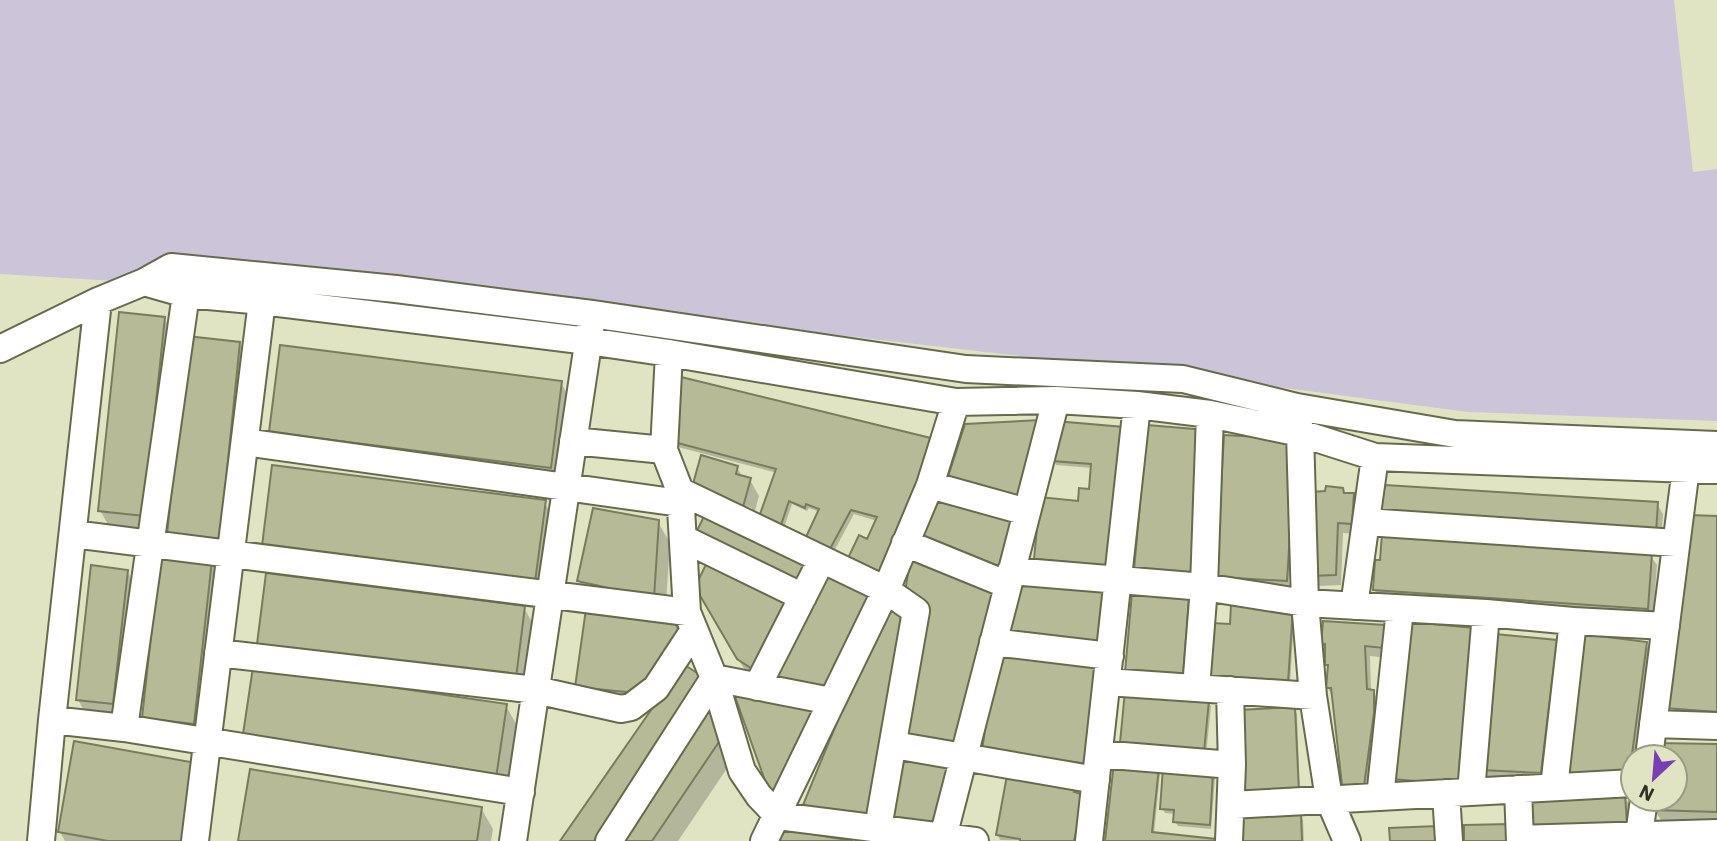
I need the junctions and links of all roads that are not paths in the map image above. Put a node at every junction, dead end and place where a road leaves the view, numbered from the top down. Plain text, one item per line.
1 (144, 282) junction
2 (186, 294) junction
3 (98, 301) junction
4 (262, 301) junction
5 (593, 314) junction
6 (588, 341) junction
7 (0, 349) edge
8 (669, 353) junction
9 (1056, 400) junction
10 (957, 402) junction
11 (1137, 405) junction
12 (1210, 414) junction
13 (1298, 420) junction
14 (573, 441) junction
15 (245, 442) junction
16 (1717, 445) edge
17 (664, 450) junction
18 (1375, 457) junction
19 (1686, 468) junction
20 (1717, 470) edge
21 (930, 485) junction
22 (566, 487) junction
23 (680, 497) junction
24 (1027, 512) junction
25 (1366, 522) junction
26 (73, 534) junction
27 (684, 539) junction
28 (905, 543) junction
29 (1676, 543) junction
30 (151, 544) junction
31 (231, 554) junction
32 (822, 559) junction
33 (1010, 578) junction
34 (1118, 579) junction
35 (1204, 587) junction
36 (886, 590) junction
37 (550, 595) junction
38 (803, 597) junction
39 (1305, 603) junction
40 (1354, 606) junction
41 (1400, 609) junction
42 (1486, 613) junction
43 (691, 621) junction
44 (1573, 621) junction
45 (1666, 626) junction
46 (993, 642) junction
47 (218, 653) junction
48 (1109, 669) junction
49 (714, 678) junction
50 (757, 687) junction
51 (1196, 688) junction
52 (536, 690) junction
53 (1230, 690) junction
54 (1313, 696) junction
55 (831, 701) junction
56 (52, 720) junction
57 (1653, 724) junction
58 (1717, 726) edge
59 (124, 728) junction
60 (208, 741) junction
61 (1651, 743) edge
62 (894, 745) junction
63 (1099, 754) junction
64 (963, 758) junction
65 (1232, 765) junction
66 (1096, 780) junction
67 (1619, 784) edge
68 (1554, 787) junction
69 (1518, 789) junction
70 (520, 792) junction
71 (1459, 792) junction
72 (1380, 797) junction
73 (1329, 799) junction
74 (1231, 805) junction
75 (1638, 813) edge
76 (778, 816) junction
77 (878, 828) junction
78 (1717, 833) edge
79 (1627, 837) edge
80 (943, 839) edge
81 (1520, 840) edge
82 (41, 841) edge
83 (195, 841) edge
84 (513, 841) edge
85 (609, 841) edge
86 (764, 841) edge
87 (975, 841) edge
88 (1089, 841) edge
89 (1229, 841) edge
90 (1347, 841) edge
91 (1449, 841) edge

1 - 2 street
1 - 3 street
1 - 5 street
2 - 4 street
2 - 30 street
3 - 7 street
3 - 26 street
4 - 6 street
4 - 15 street
5 - 6 street
5 - 13 street
6 - 8 street
6 - 14 street
8 - 10 street
8 - 17 street
9 - 10 street
9 - 11 street
9 - 24 street
10 - 21 street
11 - 12 street
11 - 34 street
12 - 13 street
12 - 35 street
13 - 16 street
13 - 18 street
13 - 39 street
14 - 17 street
14 - 22 street
15 - 22 street
15 - 31 street
17 - 23 street
18 - 19 street
18 - 25 street
19 - 20 street
19 - 29 street
21 - 24 street
21 - 28 street
22 - 23 street
22 - 37 street
23 - 27 street
23 - 32 street
24 - 33 street
25 - 29 street
25 - 40 street
26 - 30 street
26 - 56 street
27 - 38 street
27 - 43 street
28 - 33 street
28 - 36 street
29 - 45 street
30 - 31 street
30 - 59 street
31 - 37 street
31 - 47 street
32 - 36 street
32 - 38 street
33 - 34 street
33 - 46 street
34 - 35 street
34 - 48 street
35 - 39 street
35 - 51 street
36 - 55 street
36 - 62 street
37 - 43 street
37 - 52 street
38 - 50 street
39 - 40 street
39 - 54 street
40 - 41 street
41 - 42 street
41 - 72 street
42 - 44 street
42 - 71 street
43 - 49 street
43 - 52 street
44 - 45 street
44 - 68 street
45 - 57 street
46 - 48 street
46 - 64 street
47 - 52 street
47 - 60 street
48 - 51 street
48 - 63 street
49 - 50 street
49 - 76 street
49 - 85 street
50 - 55 street
51 - 53 street
52 - 70 street
53 - 54 street
53 - 65 street
54 - 73 street
55 - 76 street
56 - 59 street
56 - 82 street
57 - 58 street
57 - 61 street
59 - 60 street
60 - 70 street
60 - 83 street
62 - 64 street
62 - 77 street
63 - 65 street
63 - 66 street
64 - 66 street
64 - 80 street
65 - 74 street
66 - 88 street
67 - 68 street
68 - 69 street
69 - 71 street
69 - 81 street
70 - 84 street
71 - 72 street
71 - 91 street
72 - 73 street
73 - 74 street
73 - 90 street
74 - 89 street
75 - 79 street
76 - 77 street
76 - 86 street
77 - 80 street
78 - 79 street
79 - 81 street
80 - 87 street

